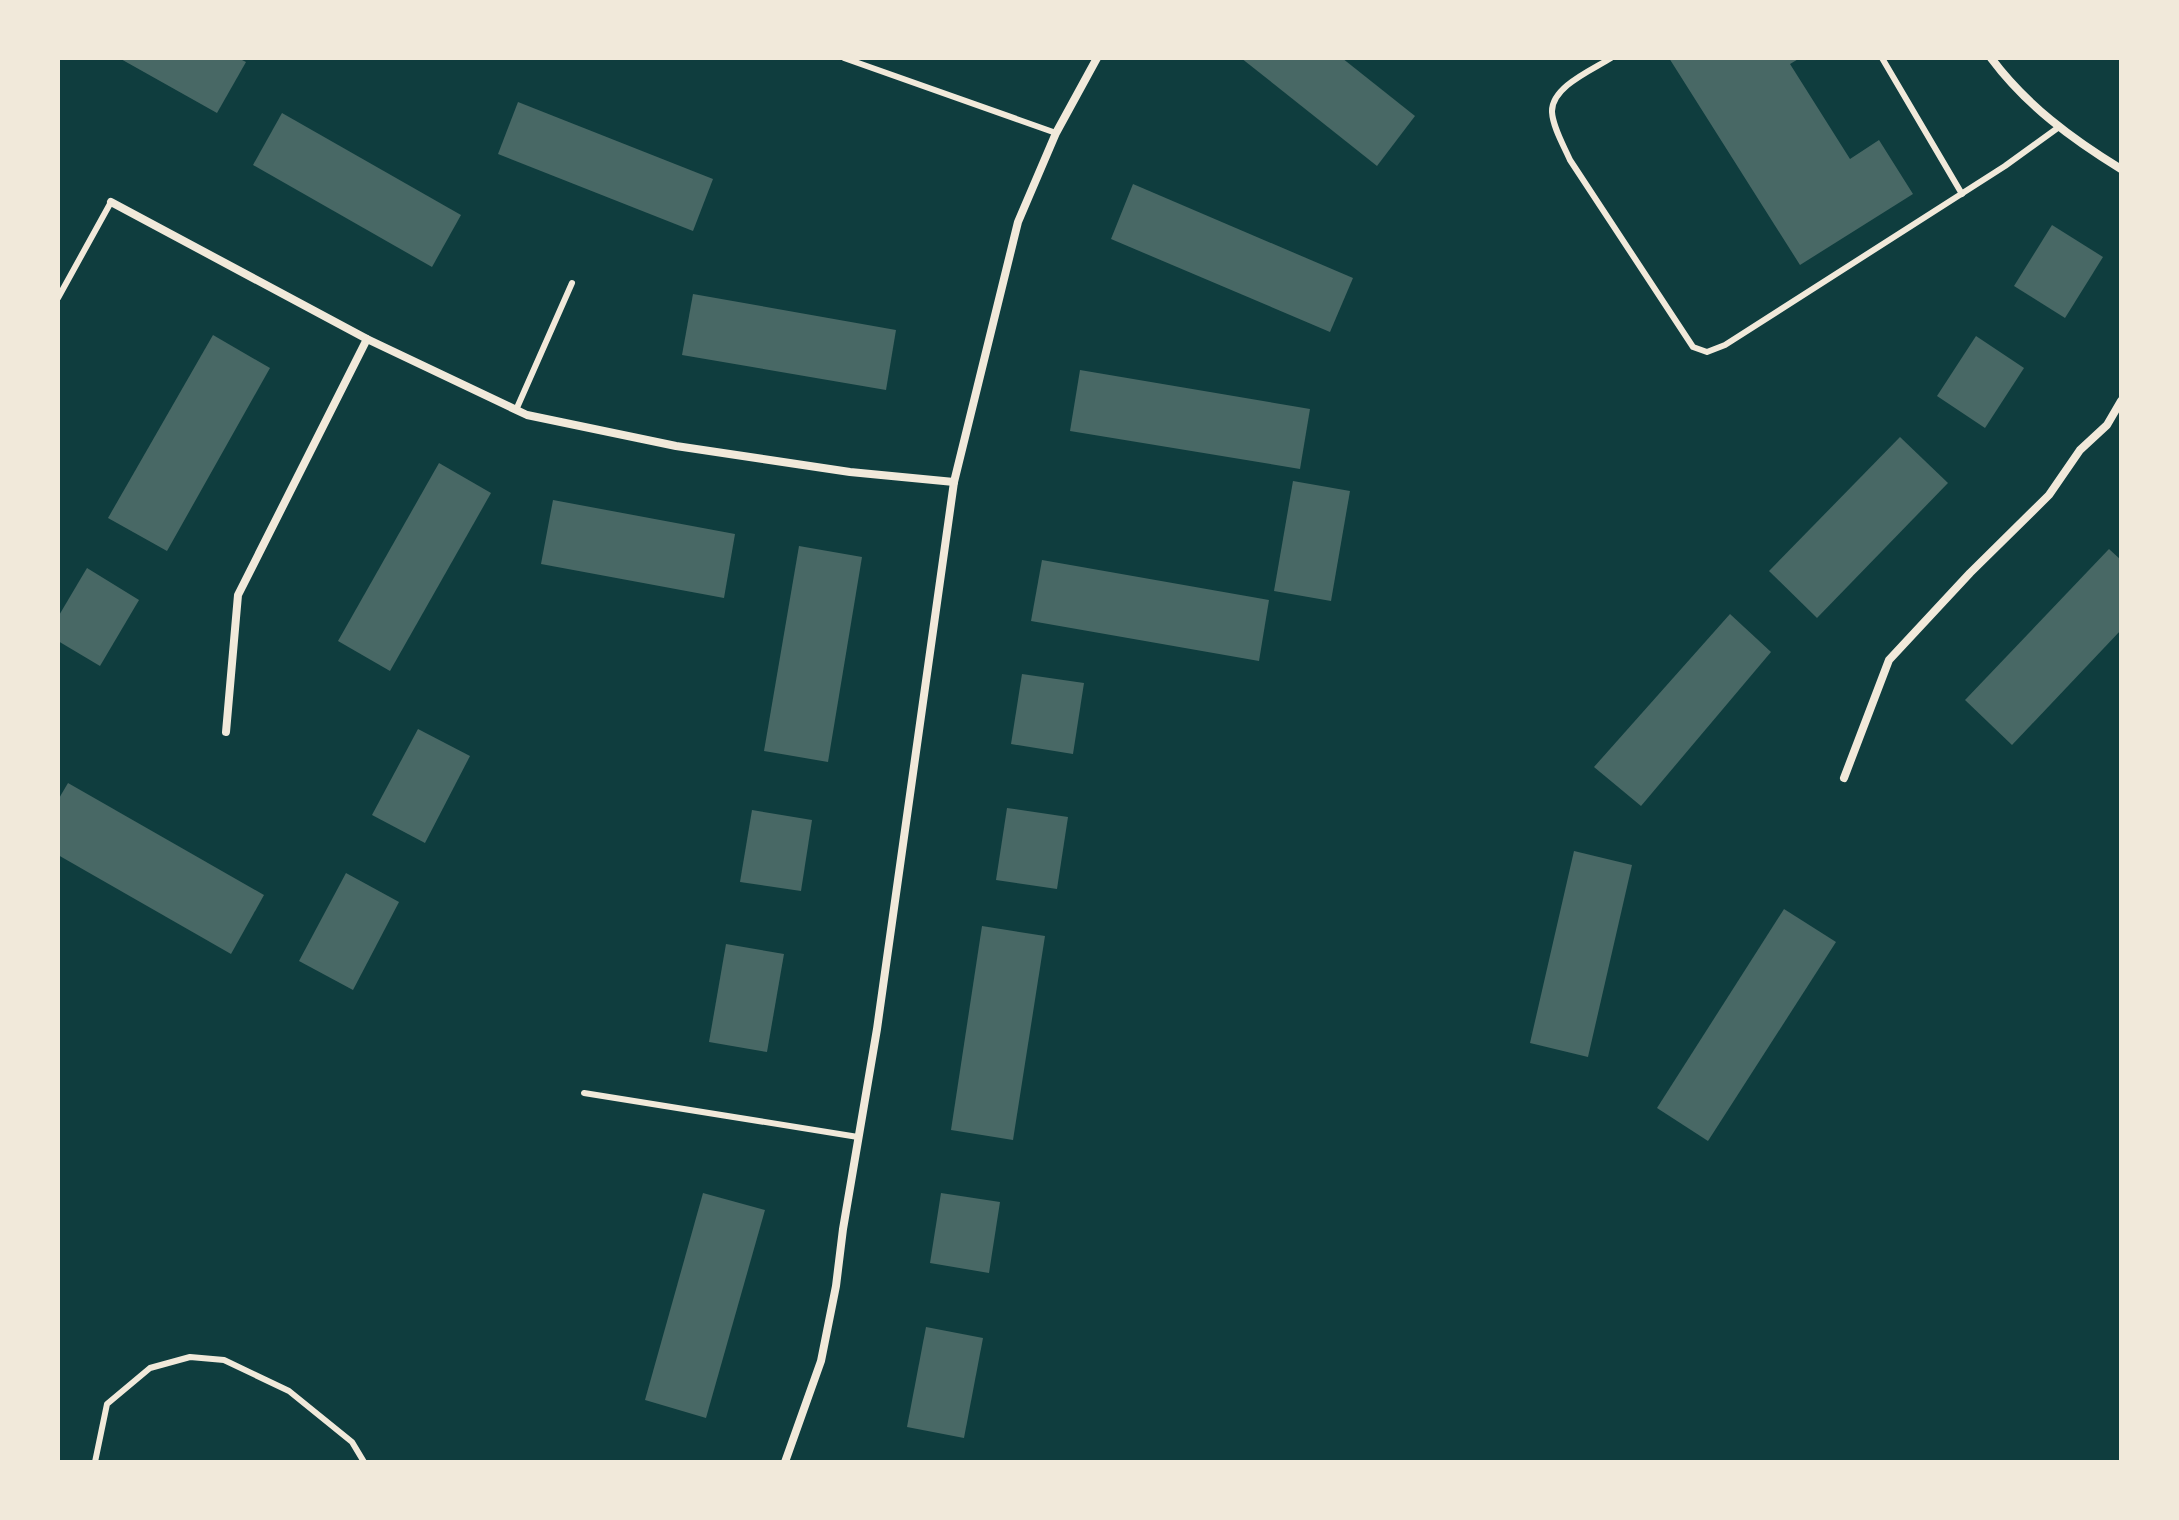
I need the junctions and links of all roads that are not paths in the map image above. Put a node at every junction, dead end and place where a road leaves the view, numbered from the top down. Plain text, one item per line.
1 (844, 58) edge
2 (1097, 58) edge
3 (1611, 58) edge
4 (1882, 58) edge
5 (1991, 58) edge
6 (2059, 127) junction
7 (1056, 133) junction
8 (2121, 169) edge
9 (1962, 194) junction
10 (111, 202) joint
11 (572, 283) dead end
12 (58, 298) edge
13 (367, 339) junction
14 (2121, 401) edge
15 (516, 410) junction
16 (954, 482) junction
17 (226, 732) dead end
18 (1844, 778) dead end
19 (584, 1093) dead end
20 (858, 1137) junction
21 (95, 1462) edge
22 (364, 1462) edge
23 (785, 1462) edge

1 - 7 lane
2 - 7 street
3 - 9 lane
4 - 9 lane
5 - 6 street
6 - 8 street
6 - 9 lane
7 - 16 street
10 - 12 lane
10 - 13 street
11 - 15 lane
13 - 15 street
13 - 17 street
14 - 18 street
15 - 16 street
16 - 20 street
19 - 20 lane
20 - 23 street
21 - 22 lane

